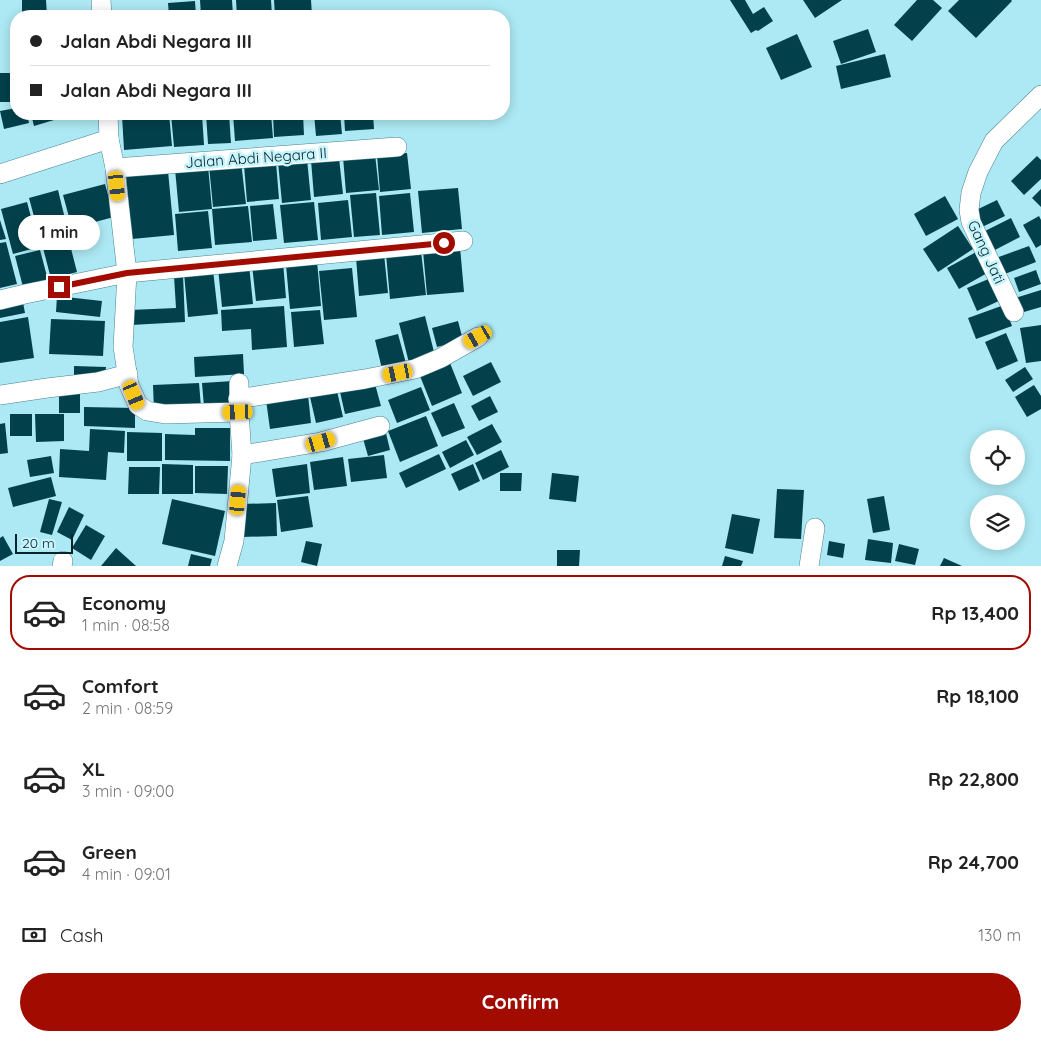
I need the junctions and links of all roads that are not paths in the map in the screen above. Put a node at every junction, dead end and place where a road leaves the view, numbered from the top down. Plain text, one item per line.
1 (1041, 95) edge
2 (108, 120) edge
3 (109, 139) junction
4 (396, 147) dead end
5 (115, 168) junction
6 (0, 174) edge
7 (463, 241) dead end
8 (127, 273) junction
9 (0, 300) edge
10 (1014, 312) dead end
11 (478, 337) dead end
12 (128, 374) junction
13 (0, 395) edge
14 (238, 398) junction
15 (380, 426) dead end
16 (242, 455) junction
17 (815, 528) dead end
18 (227, 566) edge
19 (809, 566) edge

1 - 10 street, Gang Jati
2 - 3 street
3 - 5 street
3 - 6 street
4 - 5 street, Jalan Abdi Negara II
5 - 8 street
7 - 8 street
8 - 9 street
8 - 12 street
11 - 14 street
12 - 13 street
12 - 14 street
14 - 16 street
15 - 16 street
16 - 18 street
17 - 19 street

